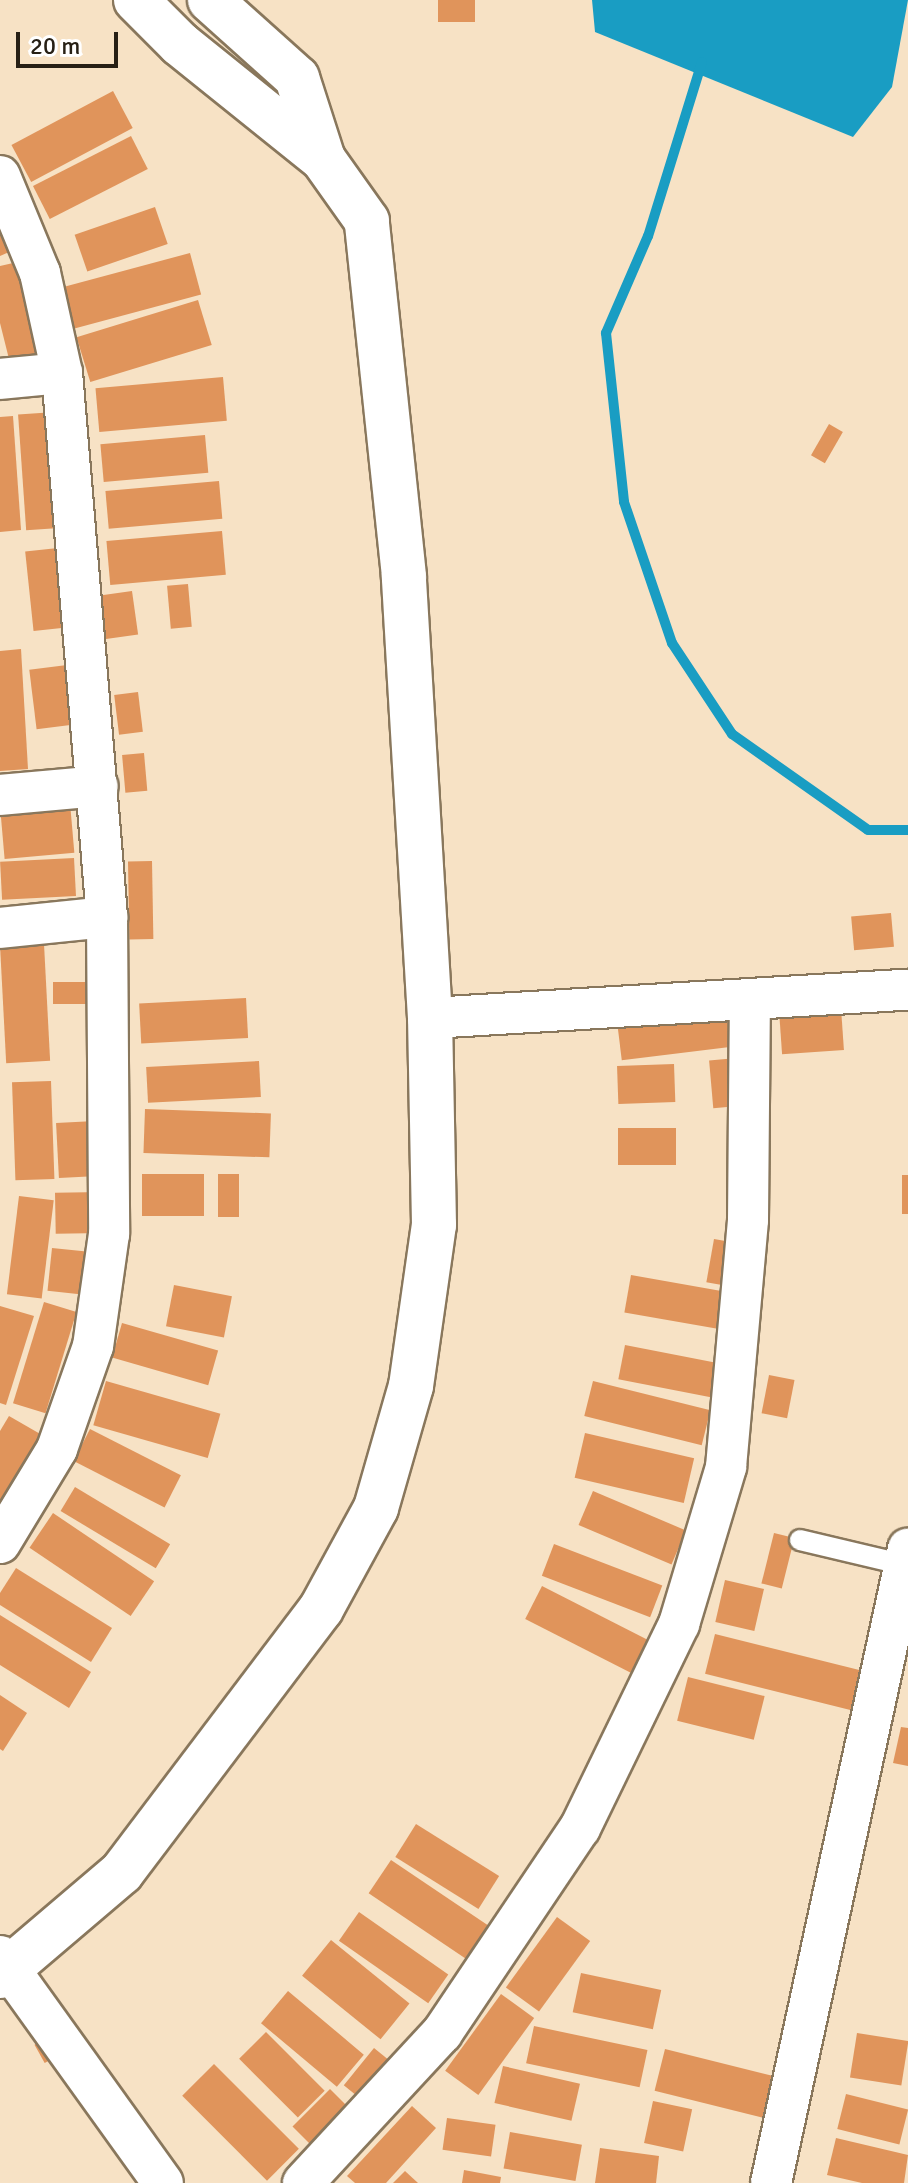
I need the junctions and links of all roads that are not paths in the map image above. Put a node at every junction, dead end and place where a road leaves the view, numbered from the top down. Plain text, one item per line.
1 (136, 0) edge
2 (210, 0) edge
3 (323, 159) junction
4 (0, 176) edge
5 (62, 373) junction
6 (0, 379) edge
7 (98, 786) junction
8 (0, 795) edge
9 (107, 917) junction
10 (0, 928) edge
11 (908, 990) edge
12 (750, 1003) junction
13 (430, 1018) junction
14 (800, 1540) dead end
15 (0, 1543) edge
16 (906, 1557) edge
17 (3, 1968) edge
18 (309, 2181) edge
19 (163, 2183) edge
20 (771, 2183) edge

1 - 3 street
2 - 3 street
3 - 13 street
4 - 5 street
5 - 6 street
5 - 7 street
7 - 8 street
7 - 9 street
9 - 10 street
9 - 15 street
11 - 12 street
12 - 13 street
12 - 18 street
13 - 17 street
14 - 16 lane
16 - 20 street
17 - 19 street

